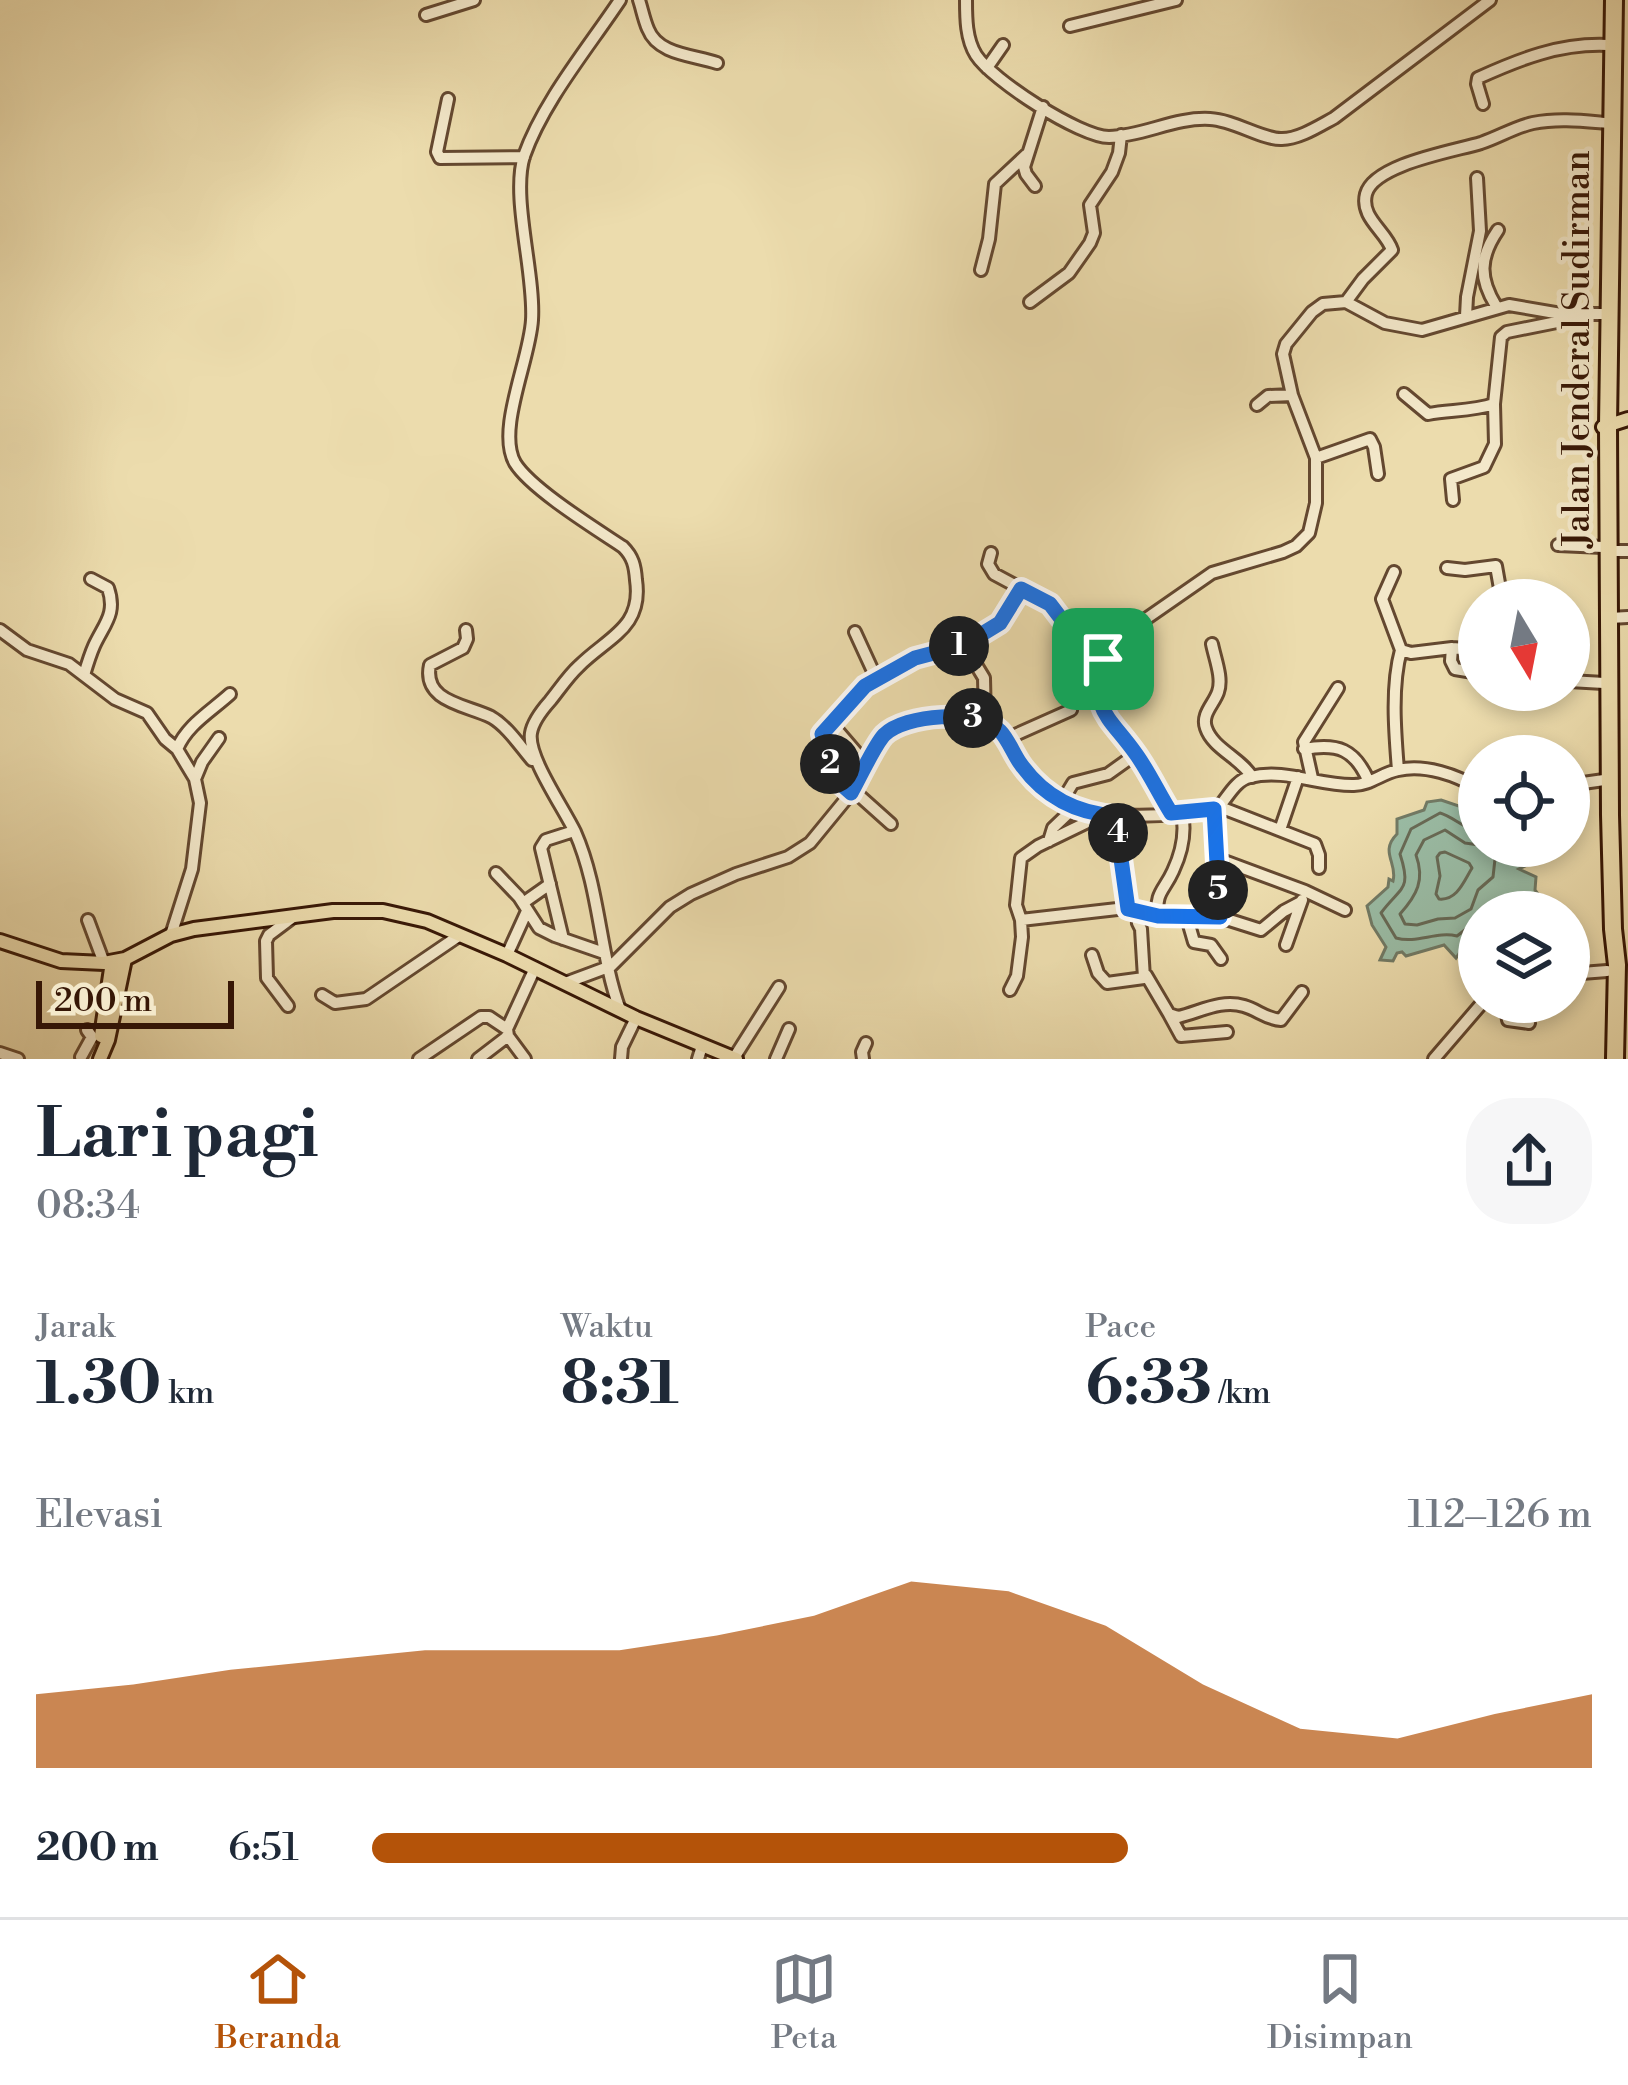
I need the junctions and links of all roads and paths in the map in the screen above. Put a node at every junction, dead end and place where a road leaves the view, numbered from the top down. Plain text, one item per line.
1 (474, 0) edge
2 (620, 0) edge
3 (639, 0) edge
4 (966, 0) edge
5 (1176, 0) edge
6 (1611, 0) edge
7 (1488, 1) edge
8 (426, 15) dead end
9 (1070, 26) dead end
10 (1003, 45) dead end
11 (1616, 51) edge
12 (717, 63) dead end
13 (986, 68) junction
14 (1621, 97) edge
15 (448, 99) dead end
16 (1484, 104) dead end
17 (1042, 107) junction
18 (1616, 127) edge
19 (1120, 135) junction
20 (1026, 155) junction
21 (524, 157) junction
22 (1477, 178) dead end
23 (1620, 185) edge
24 (1035, 186) dead end
25 (1498, 230) dead end
26 (981, 269) dead end
27 (1030, 302) dead end
28 (1346, 302) junction
29 (1496, 306) junction
30 (1561, 314) junction
31 (1466, 316) junction
32 (1606, 327) junction
33 (1404, 394) dead end
34 (1292, 395) junction
35 (1494, 404) junction
36 (1257, 405) dead end
37 (1628, 421) edge
38 (1606, 428) junction
39 (1316, 458) junction
40 (1378, 474) dead end
41 (1453, 500) dead end
42 (1611, 542) edge
43 (1558, 545) dead end
44 (992, 553) dead end
45 (1447, 568) dead end
46 (1394, 572) dead end
47 (91, 578) dead end
48 (1498, 579) edge
49 (1021, 589) junction
50 (1619, 617) edge
51 (0, 630) edge
52 (466, 630) dead end
53 (855, 632) dead end
54 (1212, 644) dead end
55 (964, 645) junction
56 (1451, 648) junction
57 (1458, 648) edge
58 (1402, 650) junction
59 (1103, 659) junction
60 (1458, 670) edge
61 (84, 675) junction
62 (877, 680) junction
63 (1590, 682) edge
64 (1604, 682) junction
65 (1338, 688) dead end
66 (230, 694) dead end
67 (1071, 710) dead end
68 (986, 722) junction
69 (831, 723) junction
70 (219, 738) dead end
71 (1006, 739) junction
72 (1304, 748) junction
73 (177, 749) junction
74 (1136, 754) junction
75 (536, 765) junction
76 (867, 765) junction
77 (1398, 770) junction
78 (1458, 776) edge
79 (1252, 777) junction
80 (1305, 778) junction
81 (195, 779) junction
82 (1604, 780) junction
83 (1369, 782) junction
84 (1590, 782) edge
85 (852, 792) junction
86 (1061, 802) junction
87 (1074, 808) junction
88 (1217, 808) junction
89 (1177, 813) junction
90 (1619, 813) edge
91 (1108, 816) junction
92 (891, 824) dead end
93 (1280, 830) junction
94 (574, 831) junction
95 (1049, 841) junction
96 (1216, 858) junction
97 (1319, 868) dead end
98 (496, 873) dead end
99 (550, 884) junction
100 (1303, 896) junction
101 (525, 907) junction
102 (1128, 909) junction
103 (1345, 910) dead end
104 (292, 917) junction
105 (1220, 917) junction
106 (1148, 918) junction
107 (1187, 918) junction
108 (88, 920) dead end
109 (1022, 920) junction
110 (1610, 928) junction
111 (171, 935) junction
112 (460, 935) junction
113 (562, 939) junction
114 (0, 941) edge
115 (1286, 945) dead end
116 (604, 953) junction
117 (507, 955) junction
118 (1092, 955) dead end
119 (1221, 959) dead end
120 (114, 961) junction
121 (1617, 965) edge
122 (536, 968) junction
123 (606, 968) junction
124 (1145, 975) junction
125 (568, 982) junction
126 (778, 987) dead end
127 (1010, 990) dead end
128 (1302, 992) dead end
129 (322, 995) dead end
130 (288, 1006) dead end
131 (620, 1010) junction
132 (1169, 1014) junction
133 (636, 1018) junction
134 (1466, 1023) edge
135 (1621, 1023) edge
136 (789, 1029) dead end
137 (87, 1030) dead end
138 (507, 1032) junction
139 (1227, 1032) dead end
140 (866, 1043) dead end
141 (0, 1053) edge
142 (700, 1053) edge
143 (90, 1058) edge
144 (18, 1059) edge
145 (65, 1059) edge
146 (419, 1059) edge
147 (478, 1059) edge
148 (525, 1059) edge
149 (621, 1059) edge
150 (735, 1059) edge
151 (776, 1059) edge
152 (862, 1059) edge
153 (1434, 1059) edge
154 (1612, 1059) edge

1 - 8 street
2 - 21 street
3 - 12 street
4 - 13 street
5 - 9 street
6 - 11 highway, Jalan Jenderal Sudirman
7 - 19 street
10 - 13 street
11 - 14 highway, Jalan Jenderal Sudirman
11 - 16 street
11 - 18 highway, Jalan Jenderal Sudirman
13 - 17 street
14 - 18 highway, Jalan Jenderal Sudirman
15 - 21 street
17 - 19 street
17 - 20 street
18 - 23 highway, Jalan Jenderal Sudirman
18 - 28 street
18 - 32 highway, Jalan Jenderal Sudirman
19 - 27 street
20 - 24 street
20 - 26 street
21 - 75 street
22 - 31 street
23 - 32 highway, Jalan Jenderal Sudirman
25 - 29 street
28 - 31 street
28 - 34 street
29 - 30 street
29 - 31 street
30 - 32 street
30 - 35 street
32 - 38 highway, Jalan Jenderal Sudirman
33 - 35 street
34 - 36 street
34 - 39 street
35 - 41 street
37 - 38 main road
38 - 42 highway, Jalan Jenderal Sudirman
39 - 40 street
39 - 59 street
42 - 43 street
42 - 50 highway, Jalan Jenderal Sudirman
42 - 64 highway, Jalan Jenderal Sudirman
44 - 49 street
45 - 48 street
46 - 58 street
47 - 61 street
49 - 55 street
49 - 59 street
50 - 90 highway, Jalan Jenderal Sudirman
51 - 61 street
52 - 75 street
53 - 62 street
54 - 79 street
55 - 62 street
55 - 68 street
56 - 57 street
56 - 58 street
56 - 60 street
58 - 77 street
59 - 74 street
61 - 73 street
62 - 69 street
63 - 64 street
64 - 82 highway, Jalan Jenderal Sudirman
65 - 72 street
66 - 73 street
67 - 71 street
68 - 71 street
68 - 76 street
69 - 76 street
69 - 85 street
70 - 81 street
71 - 86 street
72 - 80 street
72 - 83 street
73 - 81 street
74 - 86 street
74 - 89 street
75 - 94 street
76 - 85 street
77 - 78 street
77 - 83 street
79 - 80 street
79 - 88 street
80 - 83 street
80 - 93 street
81 - 111 street
82 - 84 street
82 - 110 highway, Jalan Jenderal Sudirman
85 - 92 street
85 - 123 street
86 - 87 street
87 - 91 street
87 - 95 street
88 - 89 street
88 - 93 street
88 - 96 street
89 - 91 street
89 - 106 street
90 - 110 highway, Jalan Jenderal Sudirman
91 - 95 street
91 - 102 street
93 - 97 street
94 - 99 street
94 - 116 street
95 - 109 street
96 - 100 street
96 - 105 street
98 - 101 street
99 - 101 street
99 - 113 street
100 - 103 street
100 - 105 street
100 - 115 street
101 - 113 street
101 - 117 street
102 - 106 street
102 - 109 street
104 - 111 main road
104 - 112 main road
104 - 130 street
105 - 107 street
106 - 107 street
106 - 124 street
107 - 119 street
108 - 120 street
109 - 127 street
110 - 121 highway, Jalan Jenderal Sudirman
111 - 120 main road
112 - 117 main road
112 - 129 street
113 - 116 street
114 - 120 main road
116 - 123 street
117 - 122 main road
118 - 124 street
120 - 143 main road
121 - 135 highway, Jalan Jenderal Sudirman
121 - 154 highway, Jalan Jenderal Sudirman
122 - 125 main road
122 - 138 street
123 - 125 street
123 - 131 street
124 - 132 street
125 - 131 main road
126 - 150 street
128 - 132 street
131 - 133 main road
132 - 139 street
133 - 142 main road
133 - 149 street
134 - 153 street
135 - 154 highway, Jalan Jenderal Sudirman
136 - 151 street
137 - 143 street
138 - 146 street
138 - 147 street
138 - 148 street
140 - 152 street
141 - 144 street
142 - 150 main road
143 - 145 street

